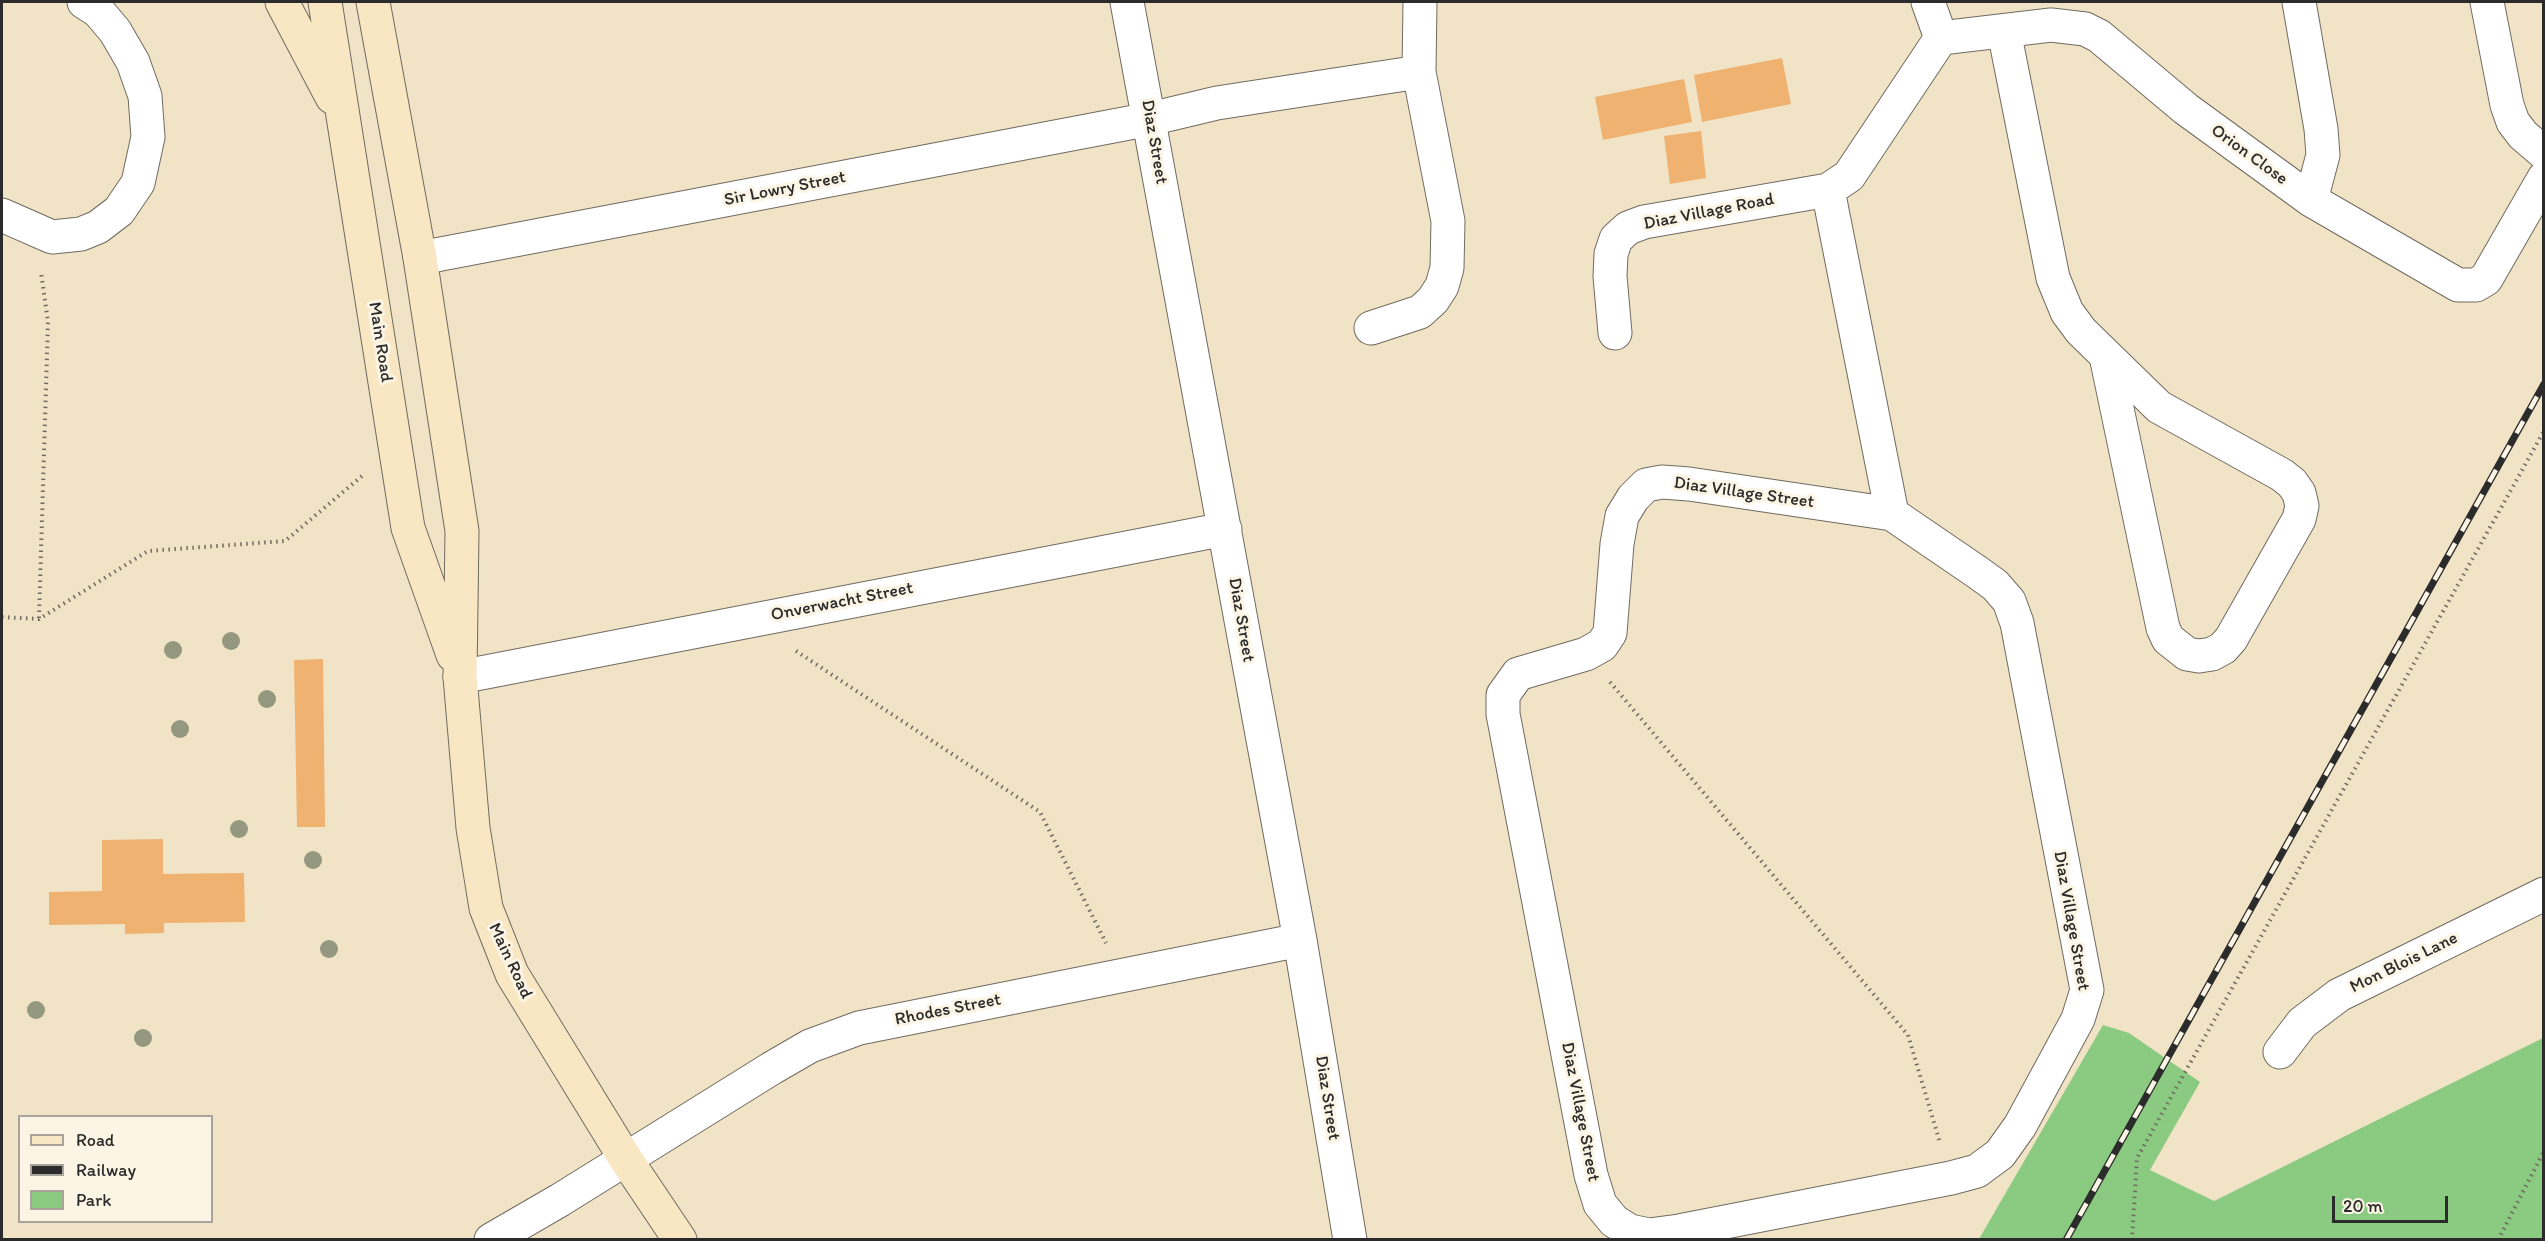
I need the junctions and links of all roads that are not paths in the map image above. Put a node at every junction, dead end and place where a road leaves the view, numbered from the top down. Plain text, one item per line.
1 (84, 2) edge
2 (282, 2) edge
3 (325, 2) edge
4 (373, 2) edge
5 (1127, 2) edge
6 (1420, 2) edge
7 (1928, 2) edge
8 (2299, 2) edge
9 (2487, 2) edge
10 (2004, 31) junction
11 (1941, 38) junction
12 (1419, 72) junction
13 (1150, 119) junction
14 (346, 125) junction
15 (2544, 153) edge
16 (2544, 178) edge
17 (1828, 190) junction
18 (2311, 200) junction
19 (2, 215) edge
20 (420, 258) junction
21 (1371, 328) dead end
22 (1615, 333) dead end
23 (2106, 356) junction
24 (1892, 514) junction
25 (1224, 529) junction
26 (460, 676) junction
27 (2544, 894) edge
28 (1300, 940) junction
29 (2280, 1053) dead end
30 (625, 1158) junction
31 (491, 1239) edge
32 (680, 1239) edge
33 (1350, 1239) edge

1 - 19 street
2 - 14 main road
3 - 14 main road, Main Road
4 - 20 main road, Main Road
5 - 13 street, Diaz Street
6 - 12 street
7 - 11 street
8 - 18 street
9 - 15 street
10 - 11 street, Orion Close
10 - 18 street, Orion Close
10 - 23 street
11 - 17 street
12 - 13 street, Sir Lowry Street
12 - 21 street
13 - 20 street, Sir Lowry Street
13 - 25 street, Diaz Street
14 - 26 main road, Main Road
16 - 18 street, Orion Close
17 - 22 street, Diaz Village Road
17 - 24 street
20 - 26 main road, Main Road
23 - 23 street
24 - 24 street, Diaz Village Street
25 - 26 street, Onverwacht Street
25 - 28 street, Diaz Street
26 - 30 main road, Main Road
27 - 29 street, Mon Blois Lane
28 - 30 street, Rhodes Street
28 - 33 street, Diaz Street
30 - 31 street, Rhodes Street
30 - 32 main road, Main Road

